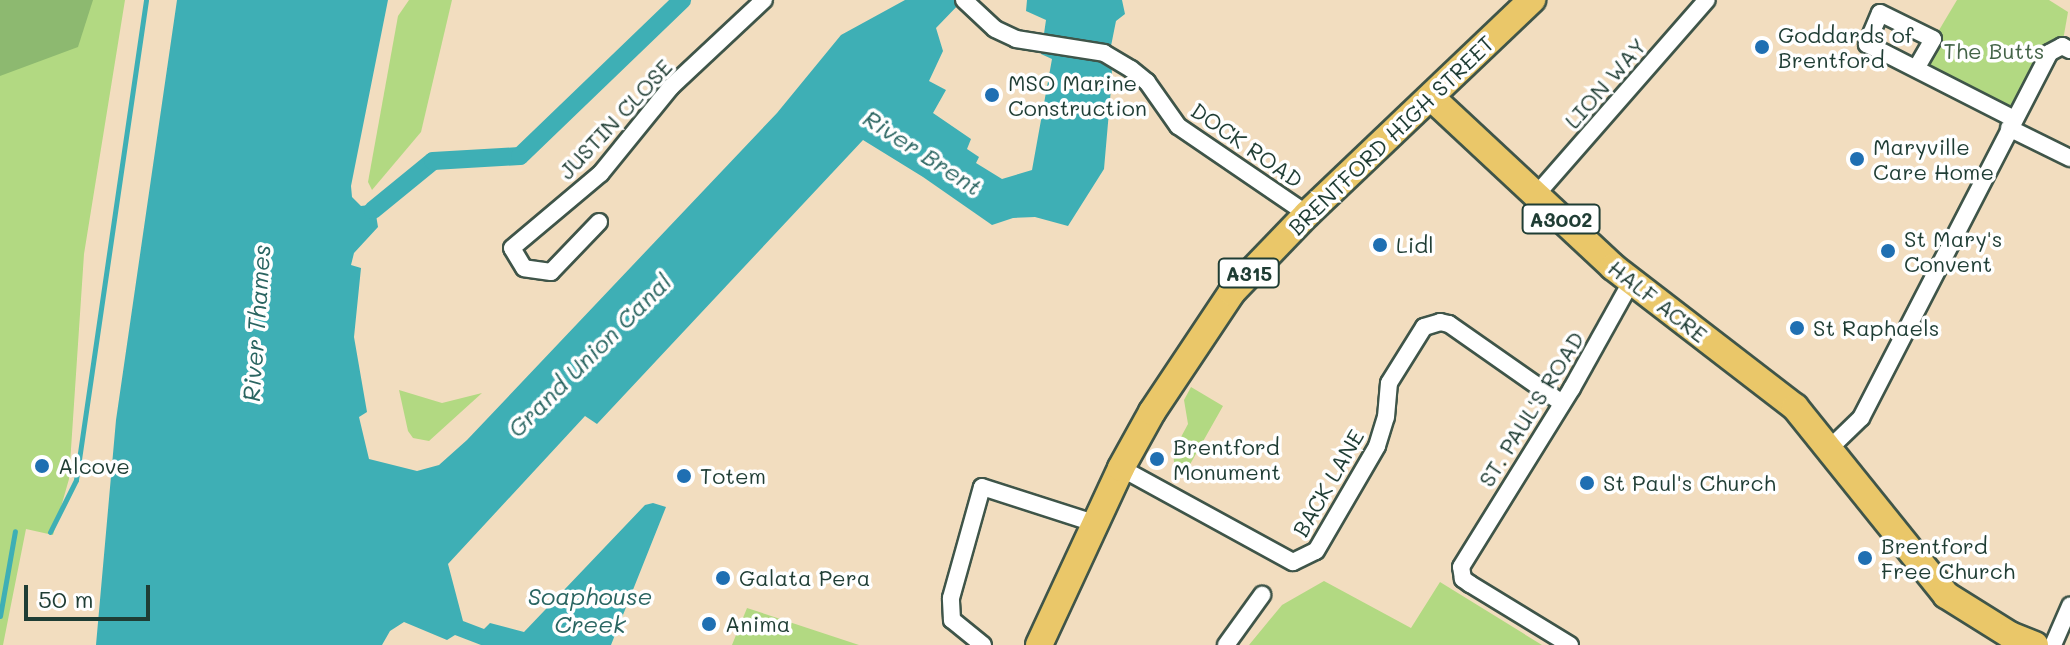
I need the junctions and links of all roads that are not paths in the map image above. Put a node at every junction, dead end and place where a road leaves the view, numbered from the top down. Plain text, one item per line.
1 (764, 0) edge
2 (1707, 0) edge
3 (966, 2) edge
4 (1519, 4) edge
5 (2063, 48) edge
6 (1917, 67) dead end
7 (1431, 97) junction
8 (2012, 123) junction
9 (2070, 158) edge
10 (1536, 195) junction
11 (1307, 214) junction
12 (599, 222) dead end
13 (1631, 282) junction
14 (1562, 403) junction
15 (1830, 448) junction
16 (1121, 468) junction
17 (1094, 523) junction
18 (1262, 595) dead end
19 (2070, 606) edge
20 (983, 645) edge
21 (1039, 645) edge
22 (1226, 645) edge
23 (1570, 645) edge
24 (2035, 645) edge
25 (2053, 645) edge

1 - 12 street, JUSTIN CLOSE
2 - 10 street, LION WAY
3 - 11 street, DOCK ROAD
4 - 7 main road, BRENTFORD HIGH STREET / A315
5 - 8 street
6 - 8 street
7 - 10 main road, HALF ACRE / A3002
7 - 11 main road, BRENTFORD HIGH STREET / A315
8 - 9 street
8 - 15 street
10 - 13 main road, HALF ACRE / A3002
11 - 16 main road, BRENTFORD HIGH STREET / A315
13 - 14 street, ST. PAUL'S ROAD
13 - 15 main road, HALF ACRE / A3002
14 - 16 street, BACK LANE
14 - 23 street, ST. PAUL'S ROAD
15 - 24 main road, A3002
16 - 17 main road, BRENTFORD HIGH STREET / A315
17 - 20 street
17 - 21 main road, BRENTFORD HIGH STREET / A315
18 - 22 street
19 - 25 street

